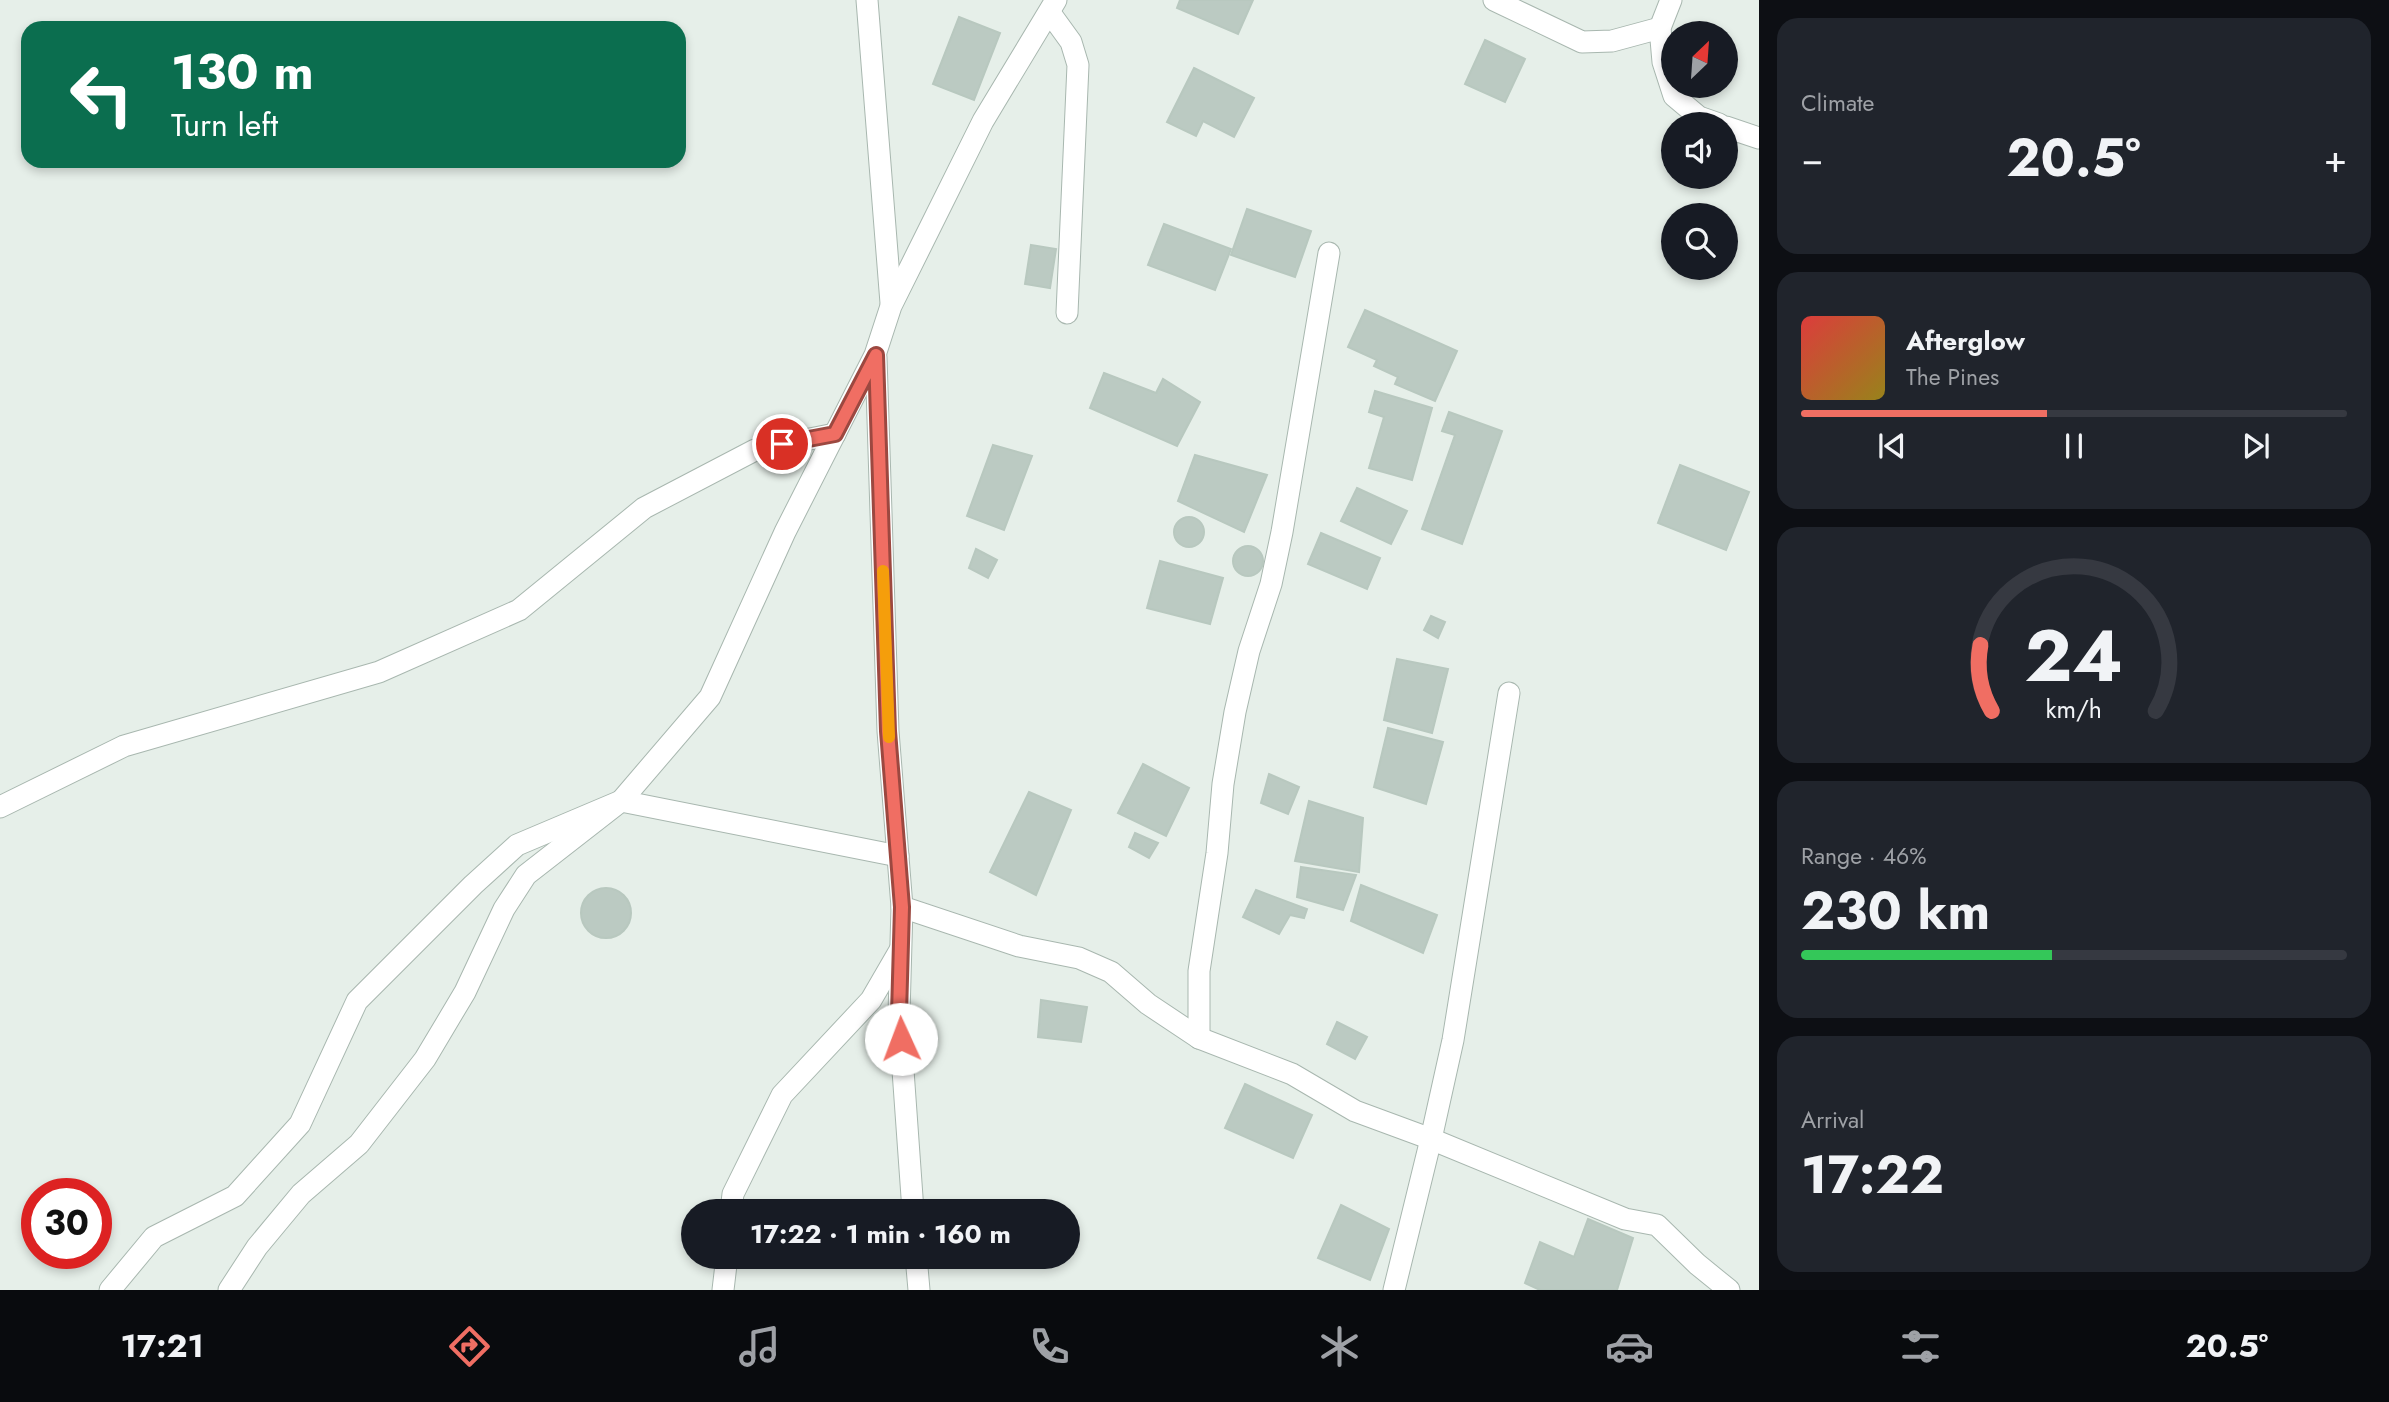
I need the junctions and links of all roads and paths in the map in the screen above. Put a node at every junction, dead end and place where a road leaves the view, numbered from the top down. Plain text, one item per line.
1 (867, 0) edge
2 (1494, 0) edge
3 (1671, 0) edge
4 (1053, 6) edge
5 (1660, 28) junction
6 (1693, 112) edge
7 (1738, 131) edge
8 (1759, 138) edge
9 (1329, 253) dead end
10 (891, 306) junction
11 (1067, 313) dead end
12 (876, 355) junction
13 (835, 434) junction
14 (1508, 693) dead end
15 (621, 801) junction
16 (0, 807) edge
17 (898, 856) junction
18 (902, 907) junction
19 (901, 948) junction
20 (1199, 1038) junction
21 (1431, 1139) junction
22 (732, 1199) edge
23 (912, 1199) edge
24 (725, 1269) edge
25 (917, 1269) edge
26 (110, 1290) edge
27 (229, 1290) edge
28 (723, 1290) edge
29 (919, 1290) edge
30 (1394, 1290) edge
31 (1729, 1290) edge

1 - 10 street
2 - 5 street
3 - 5 street
4 - 10 street
4 - 11 street
5 - 6 street
7 - 8 street
9 - 20 street
10 - 12 street
12 - 13 street
12 - 17 street
13 - 15 street
13 - 16 street
14 - 21 street
15 - 17 street
15 - 26 street
15 - 27 street
17 - 18 street
18 - 19 street
18 - 20 street
19 - 22 street
19 - 23 street
20 - 21 street
21 - 30 street
21 - 31 street
24 - 28 street
25 - 29 street

